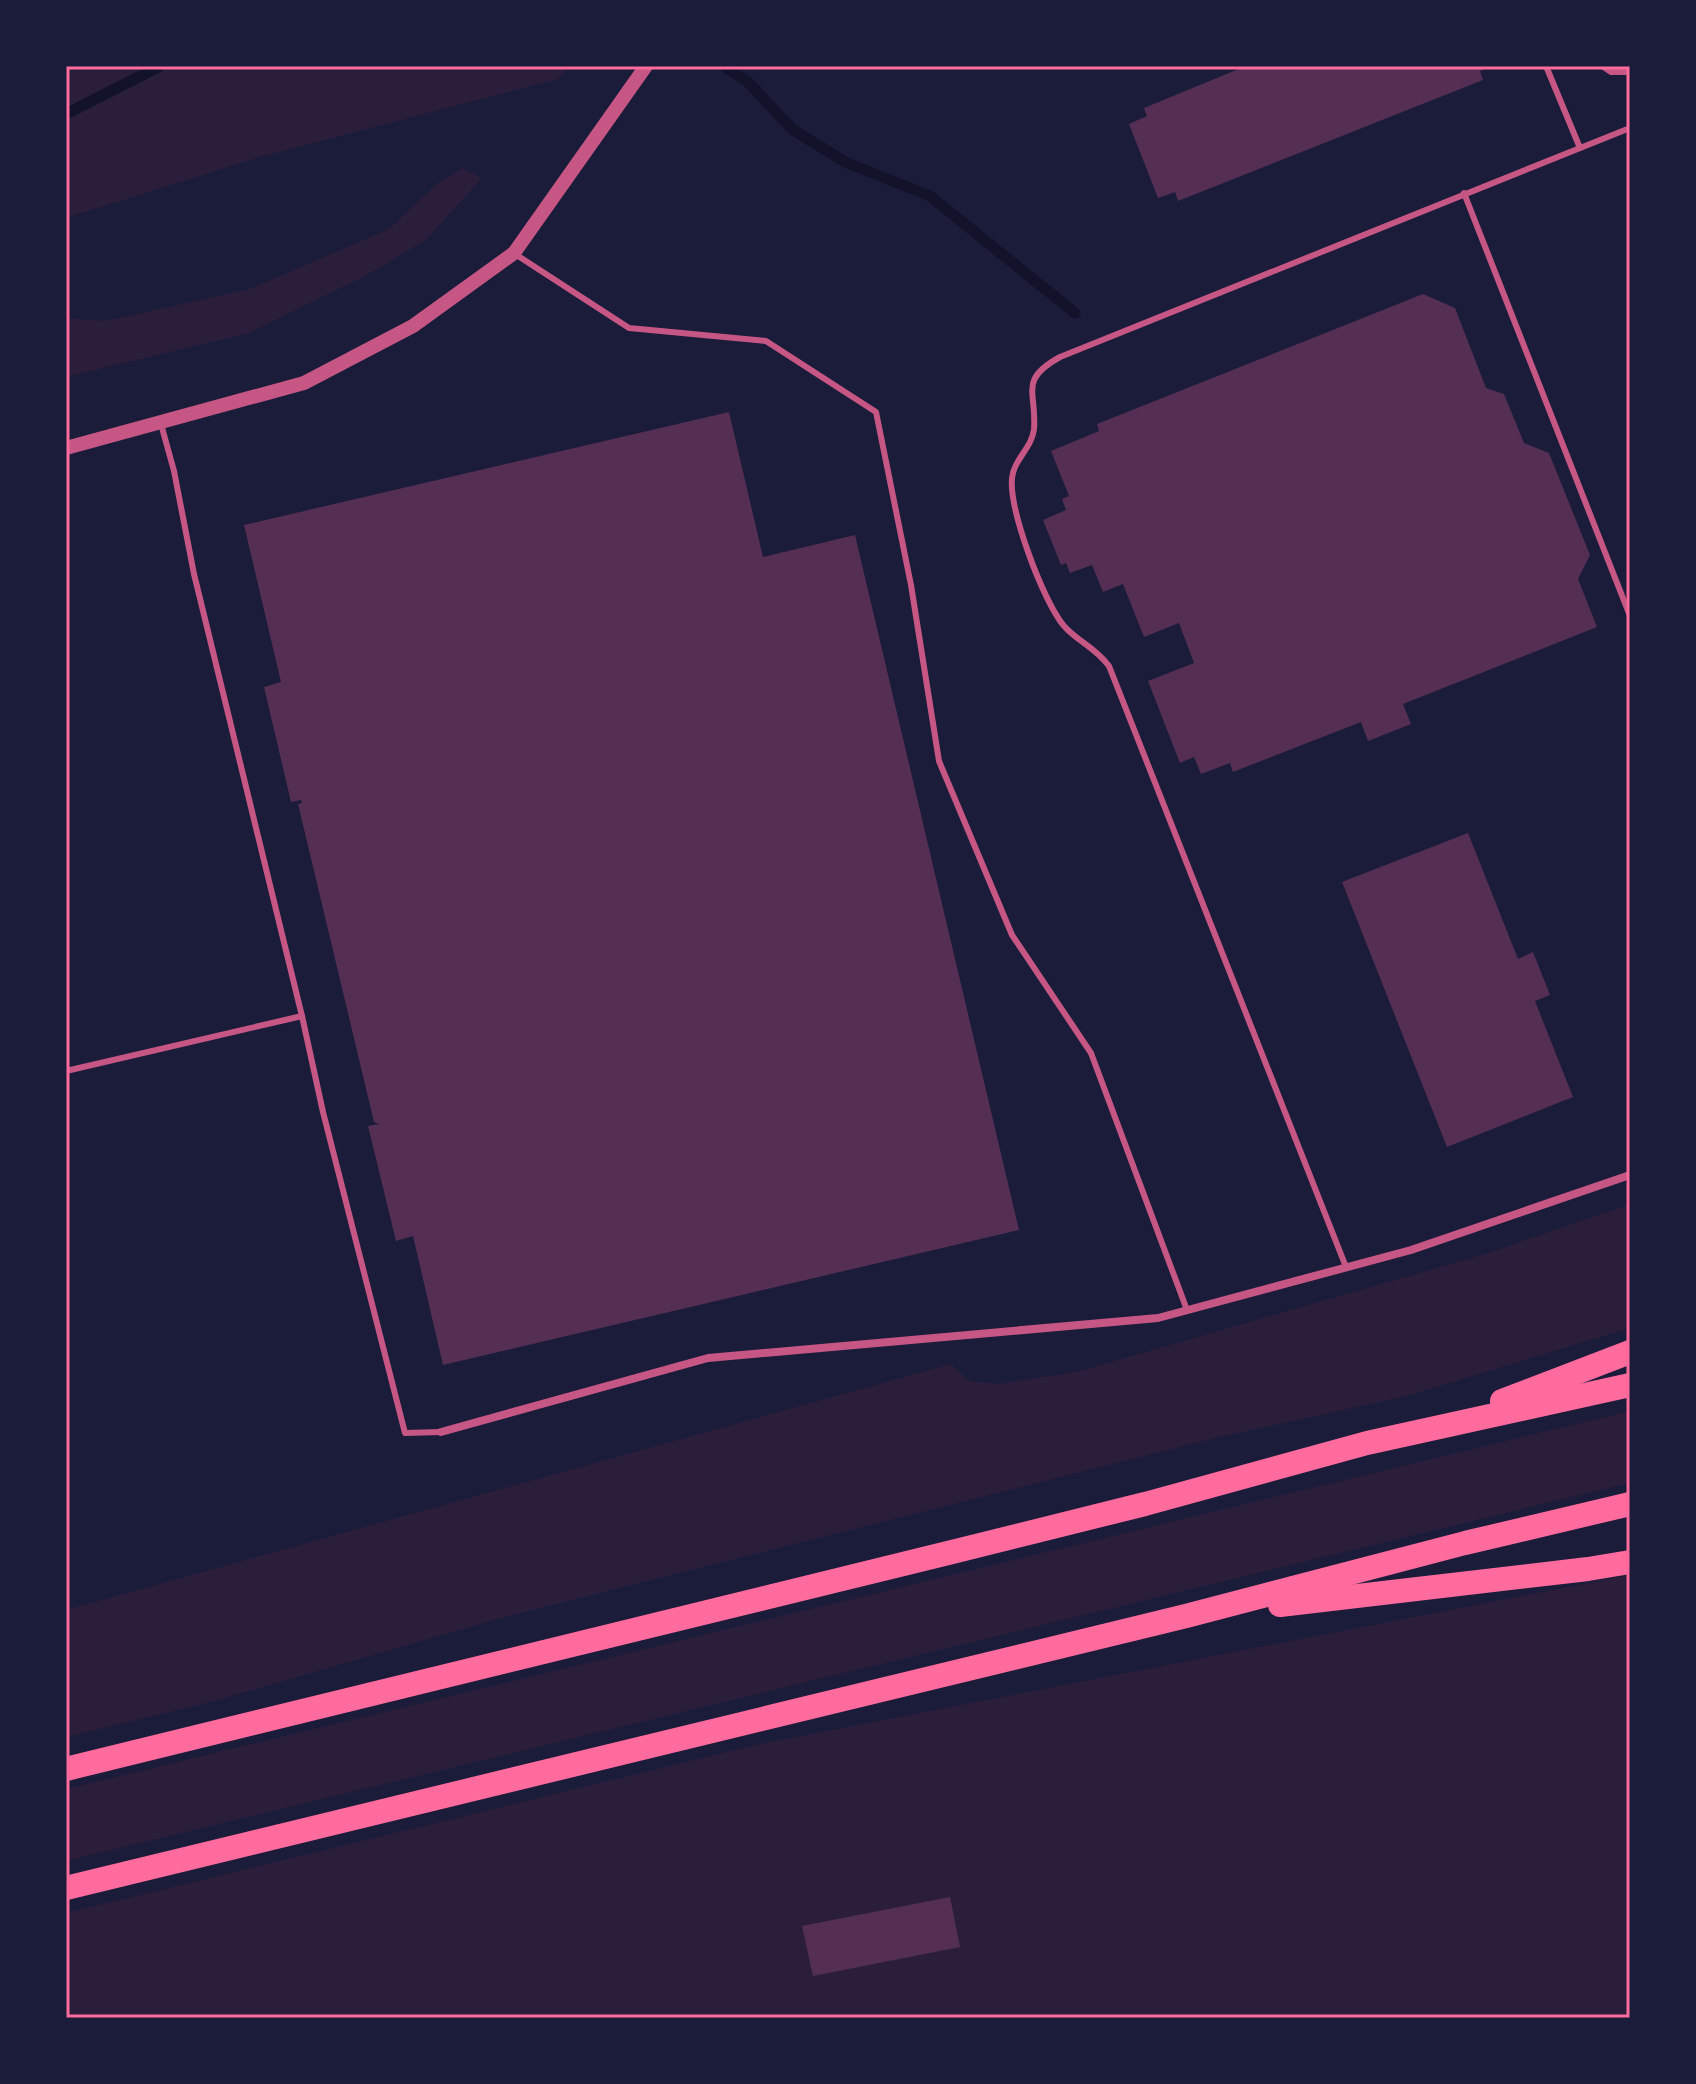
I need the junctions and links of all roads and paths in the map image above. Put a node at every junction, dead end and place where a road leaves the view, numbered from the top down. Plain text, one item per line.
1 (646, 66) edge
2 (1546, 66) edge
3 (1602, 66) edge
4 (1630, 72) edge
5 (1630, 128) edge
6 (1580, 148) junction
7 (1464, 193) junction
8 (514, 253) junction
9 (161, 424) junction
10 (66, 448) edge
11 (1630, 616) edge
12 (302, 1016) junction
13 (66, 1071) edge
14 (1630, 1175) edge
15 (1346, 1267) junction
16 (1187, 1310) junction
17 (1630, 1352) edge
18 (1630, 1385) edge
19 (1429, 1429) junction
20 (441, 1432) joint
21 (1630, 1504) edge
22 (1630, 1562) edge
23 (1186, 1616) junction
24 (66, 1769) edge
25 (66, 1888) edge

1 - 8 street
2 - 6 lane
3 - 4 lane
5 - 6 lane
6 - 7 lane
7 - 11 lane
7 - 15 lane
8 - 9 street
8 - 16 lane
9 - 10 street
9 - 12 lane
12 - 13 lane
12 - 20 lane
14 - 15 street
15 - 16 street
16 - 20 street
17 - 19 highway
18 - 19 highway
19 - 24 highway
21 - 23 highway
22 - 23 highway
23 - 25 highway

